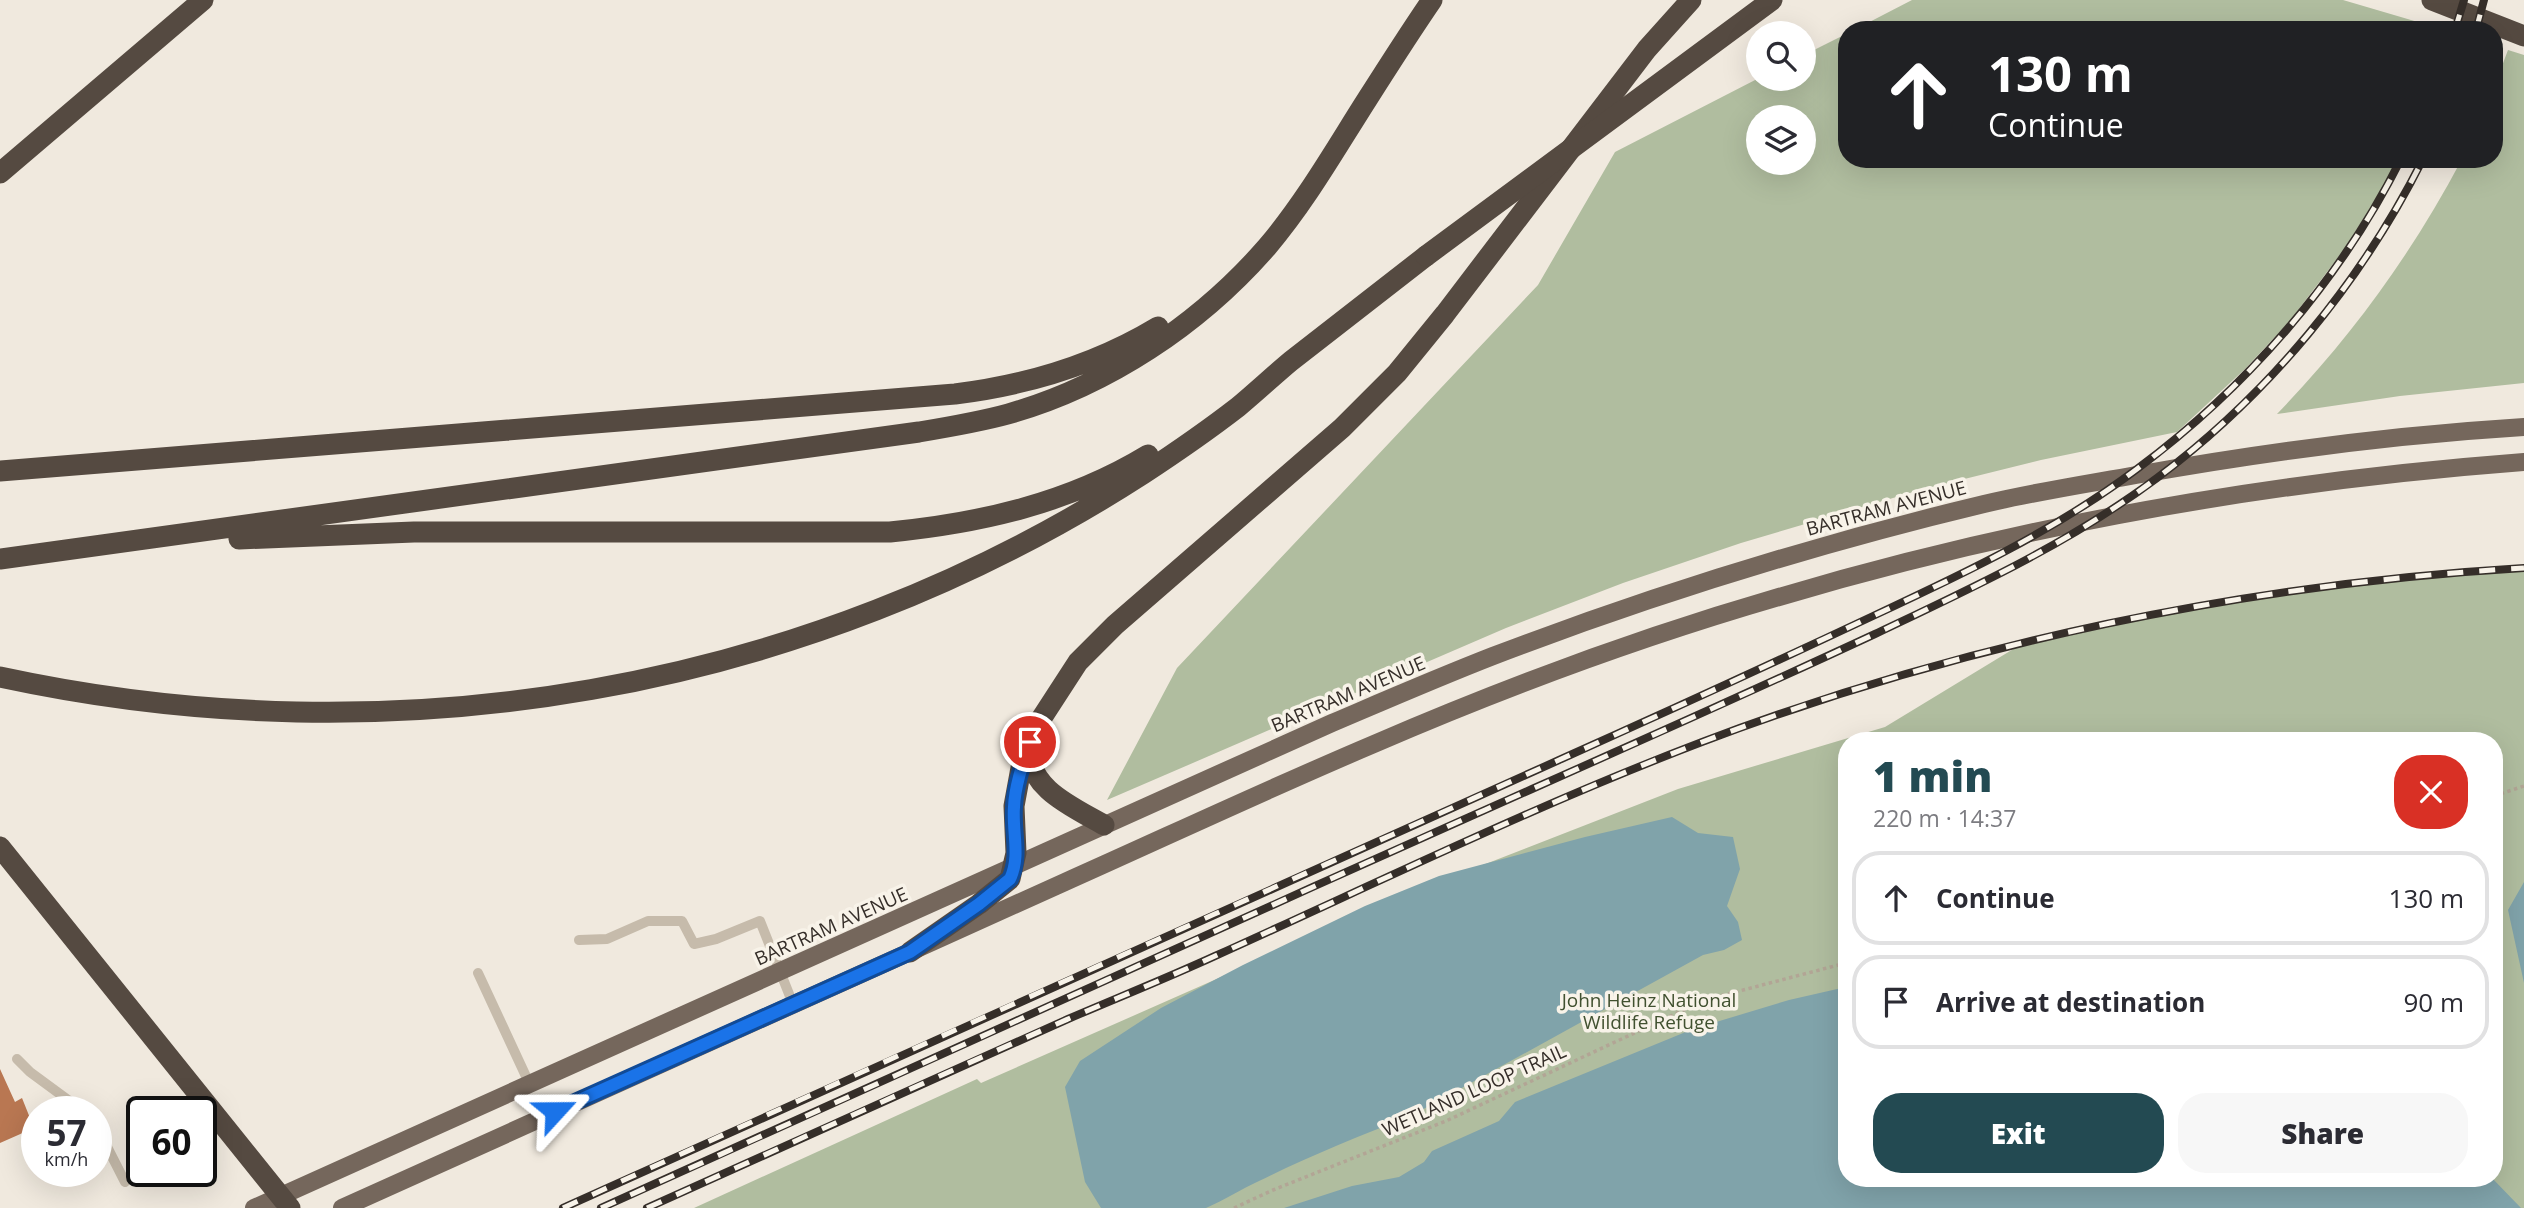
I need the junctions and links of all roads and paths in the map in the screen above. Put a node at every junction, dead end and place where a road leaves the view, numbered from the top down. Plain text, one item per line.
1 (203, 0) edge
2 (1432, 0) edge
3 (1691, 0) edge
4 (1772, 0) edge
5 (2432, 0) edge
6 (2486, 21) edge
7 (2503, 28) edge
8 (2524, 36) edge
9 (1368, 96) junction
10 (0, 173) edge
11 (1287, 364) junction
12 (2524, 427) edge
13 (2524, 462) edge
14 (0, 471) edge
15 (0, 559) edge
16 (0, 569) edge
17 (0, 677) edge
18 (1030, 742) junction
19 (2524, 786) edge
20 (2503, 793) edge
21 (1104, 825) junction
22 (0, 847) edge
23 (1014, 867) junction
24 (579, 940) dead end
25 (910, 952) junction
26 (1838, 964) edge
27 (478, 972) dead end
28 (780, 972) junction
29 (793, 1004) junction
30 (17, 1059) dead end
31 (530, 1085) junction
32 (63, 1096) edge
33 (112, 1157) edge
34 (125, 1182) dead end
35 (285, 1202) edge
36 (254, 1208) edge
37 (342, 1208) edge
38 (1234, 1208) edge

1 - 10 highway
2 - 9 highway
3 - 18 highway
4 - 11 highway, bridge
5 - 6 highway
7 - 8 highway
9 - 14 highway
9 - 15 highway
11 - 16 highway
11 - 17 highway
12 - 21 main road, BARTRAM AVENUE
13 - 25 main road
18 - 21 highway
18 - 23 highway
19 - 20 path
21 - 23 main road, BARTRAM AVENUE
22 - 35 highway
23 - 25 highway
23 - 28 main road, BARTRAM AVENUE
24 - 28 lane
25 - 29 main road
26 - 38 path, WETLAND LOOP TRAIL
27 - 31 lane
28 - 29 lane
28 - 31 main road, BARTRAM AVENUE
29 - 37 main road
30 - 32 lane
31 - 35 main road, BARTRAM AVENUE
33 - 34 lane
35 - 36 main road, BARTRAM AVENUE

